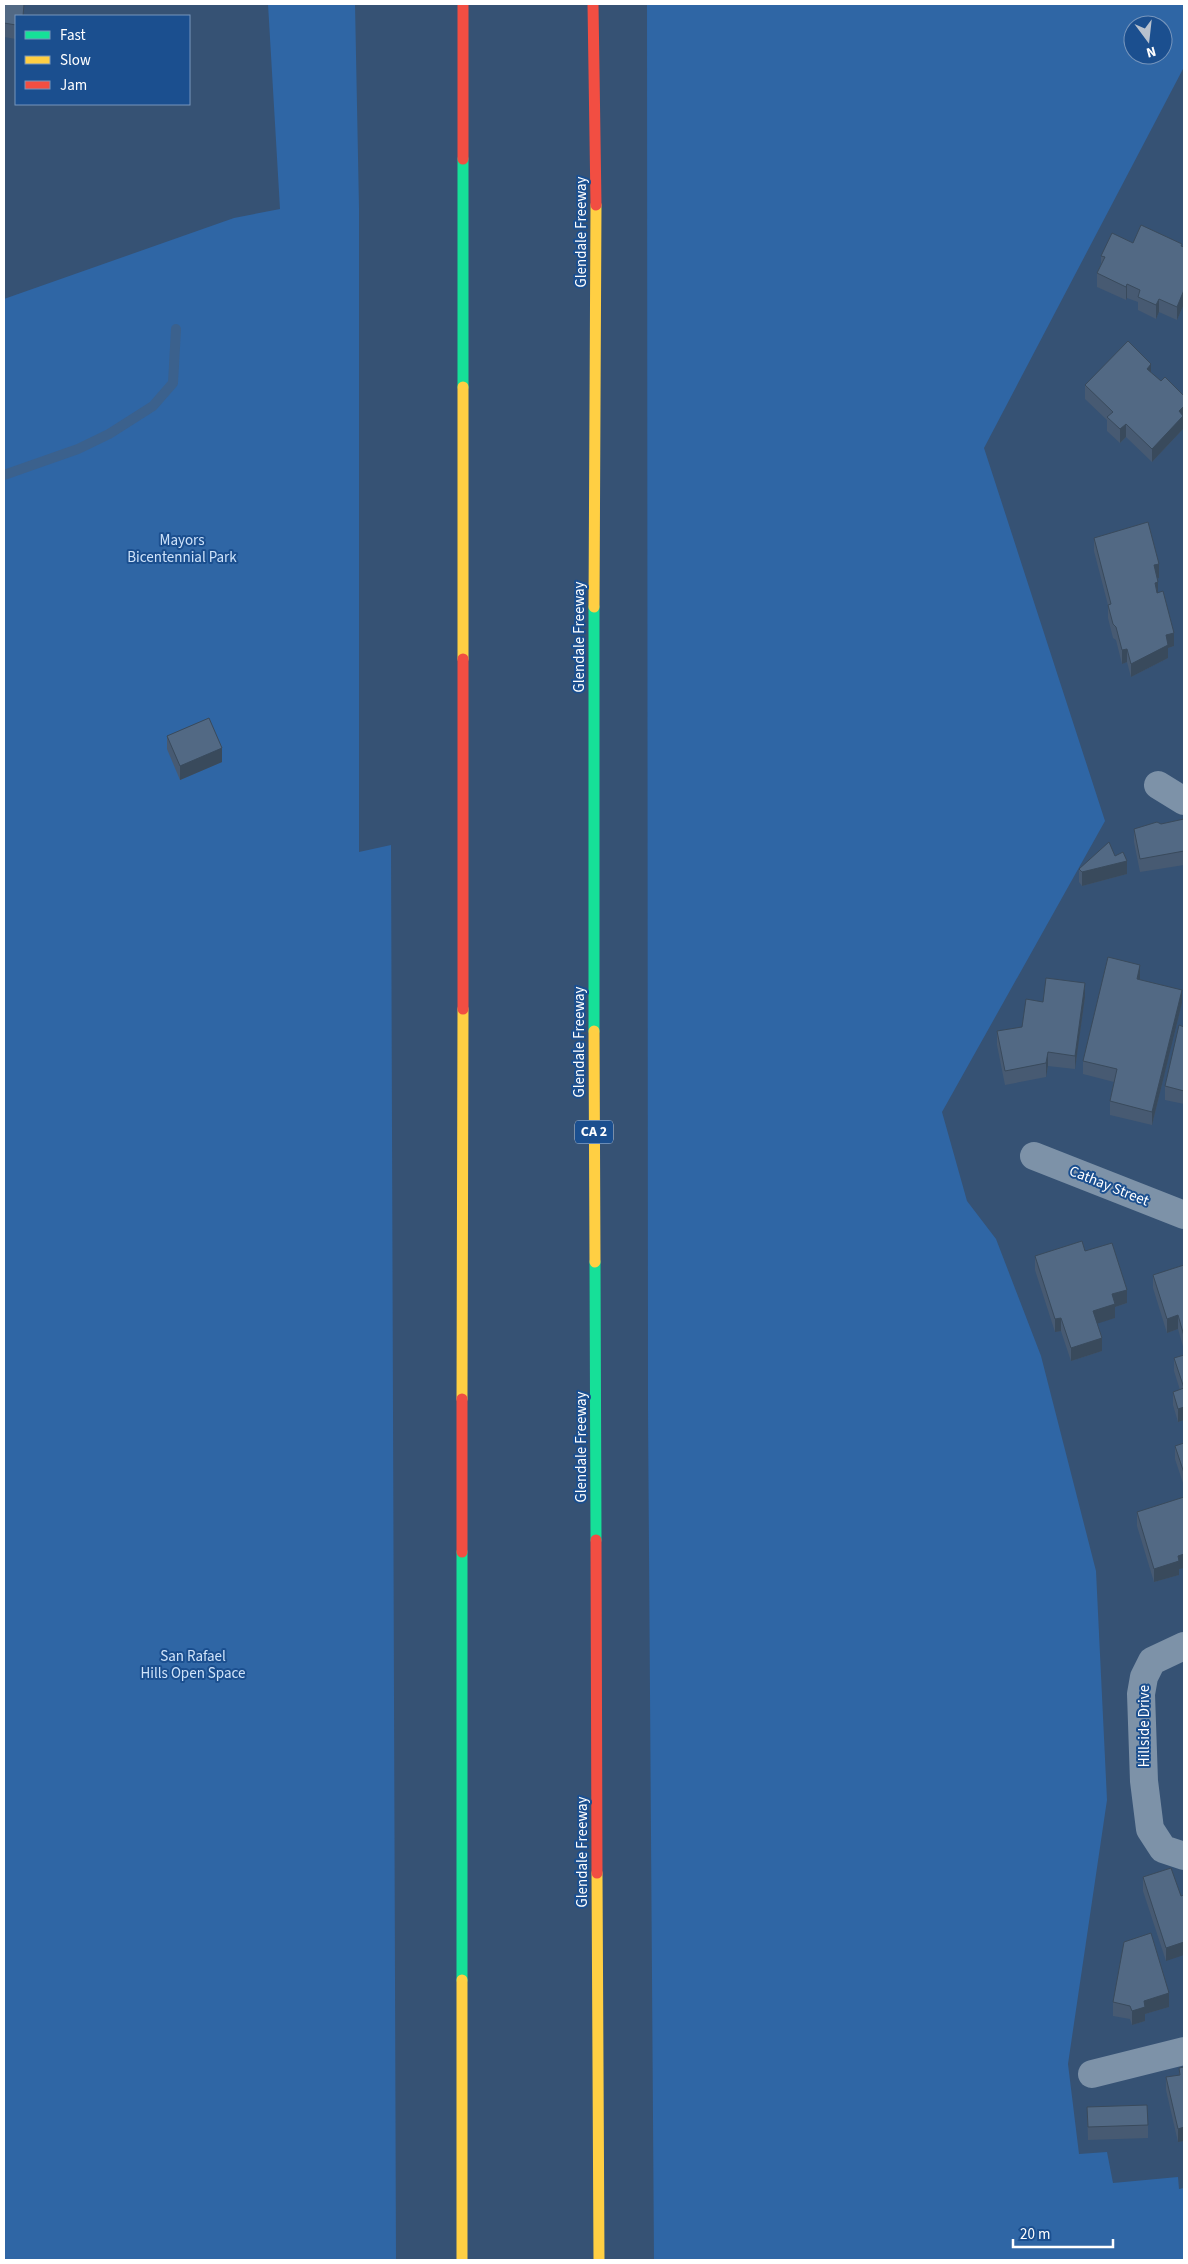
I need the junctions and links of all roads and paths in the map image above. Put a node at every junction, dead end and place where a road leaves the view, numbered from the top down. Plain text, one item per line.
1 (463, 4) edge
2 (594, 4) edge
3 (1158, 785) dead end
4 (1184, 801) edge
5 (1034, 1156) dead end
6 (1184, 1215) edge
7 (1184, 1646) edge
8 (1184, 1856) edge
9 (1184, 2051) edge
10 (1092, 2074) dead end
11 (462, 2260) edge
12 (599, 2260) edge

1 - 11 highway
2 - 12 highway, Glendale Freeway / CA 2
3 - 4 street
5 - 6 street, Cathay Street
7 - 8 street, Hillside Drive
9 - 10 street

